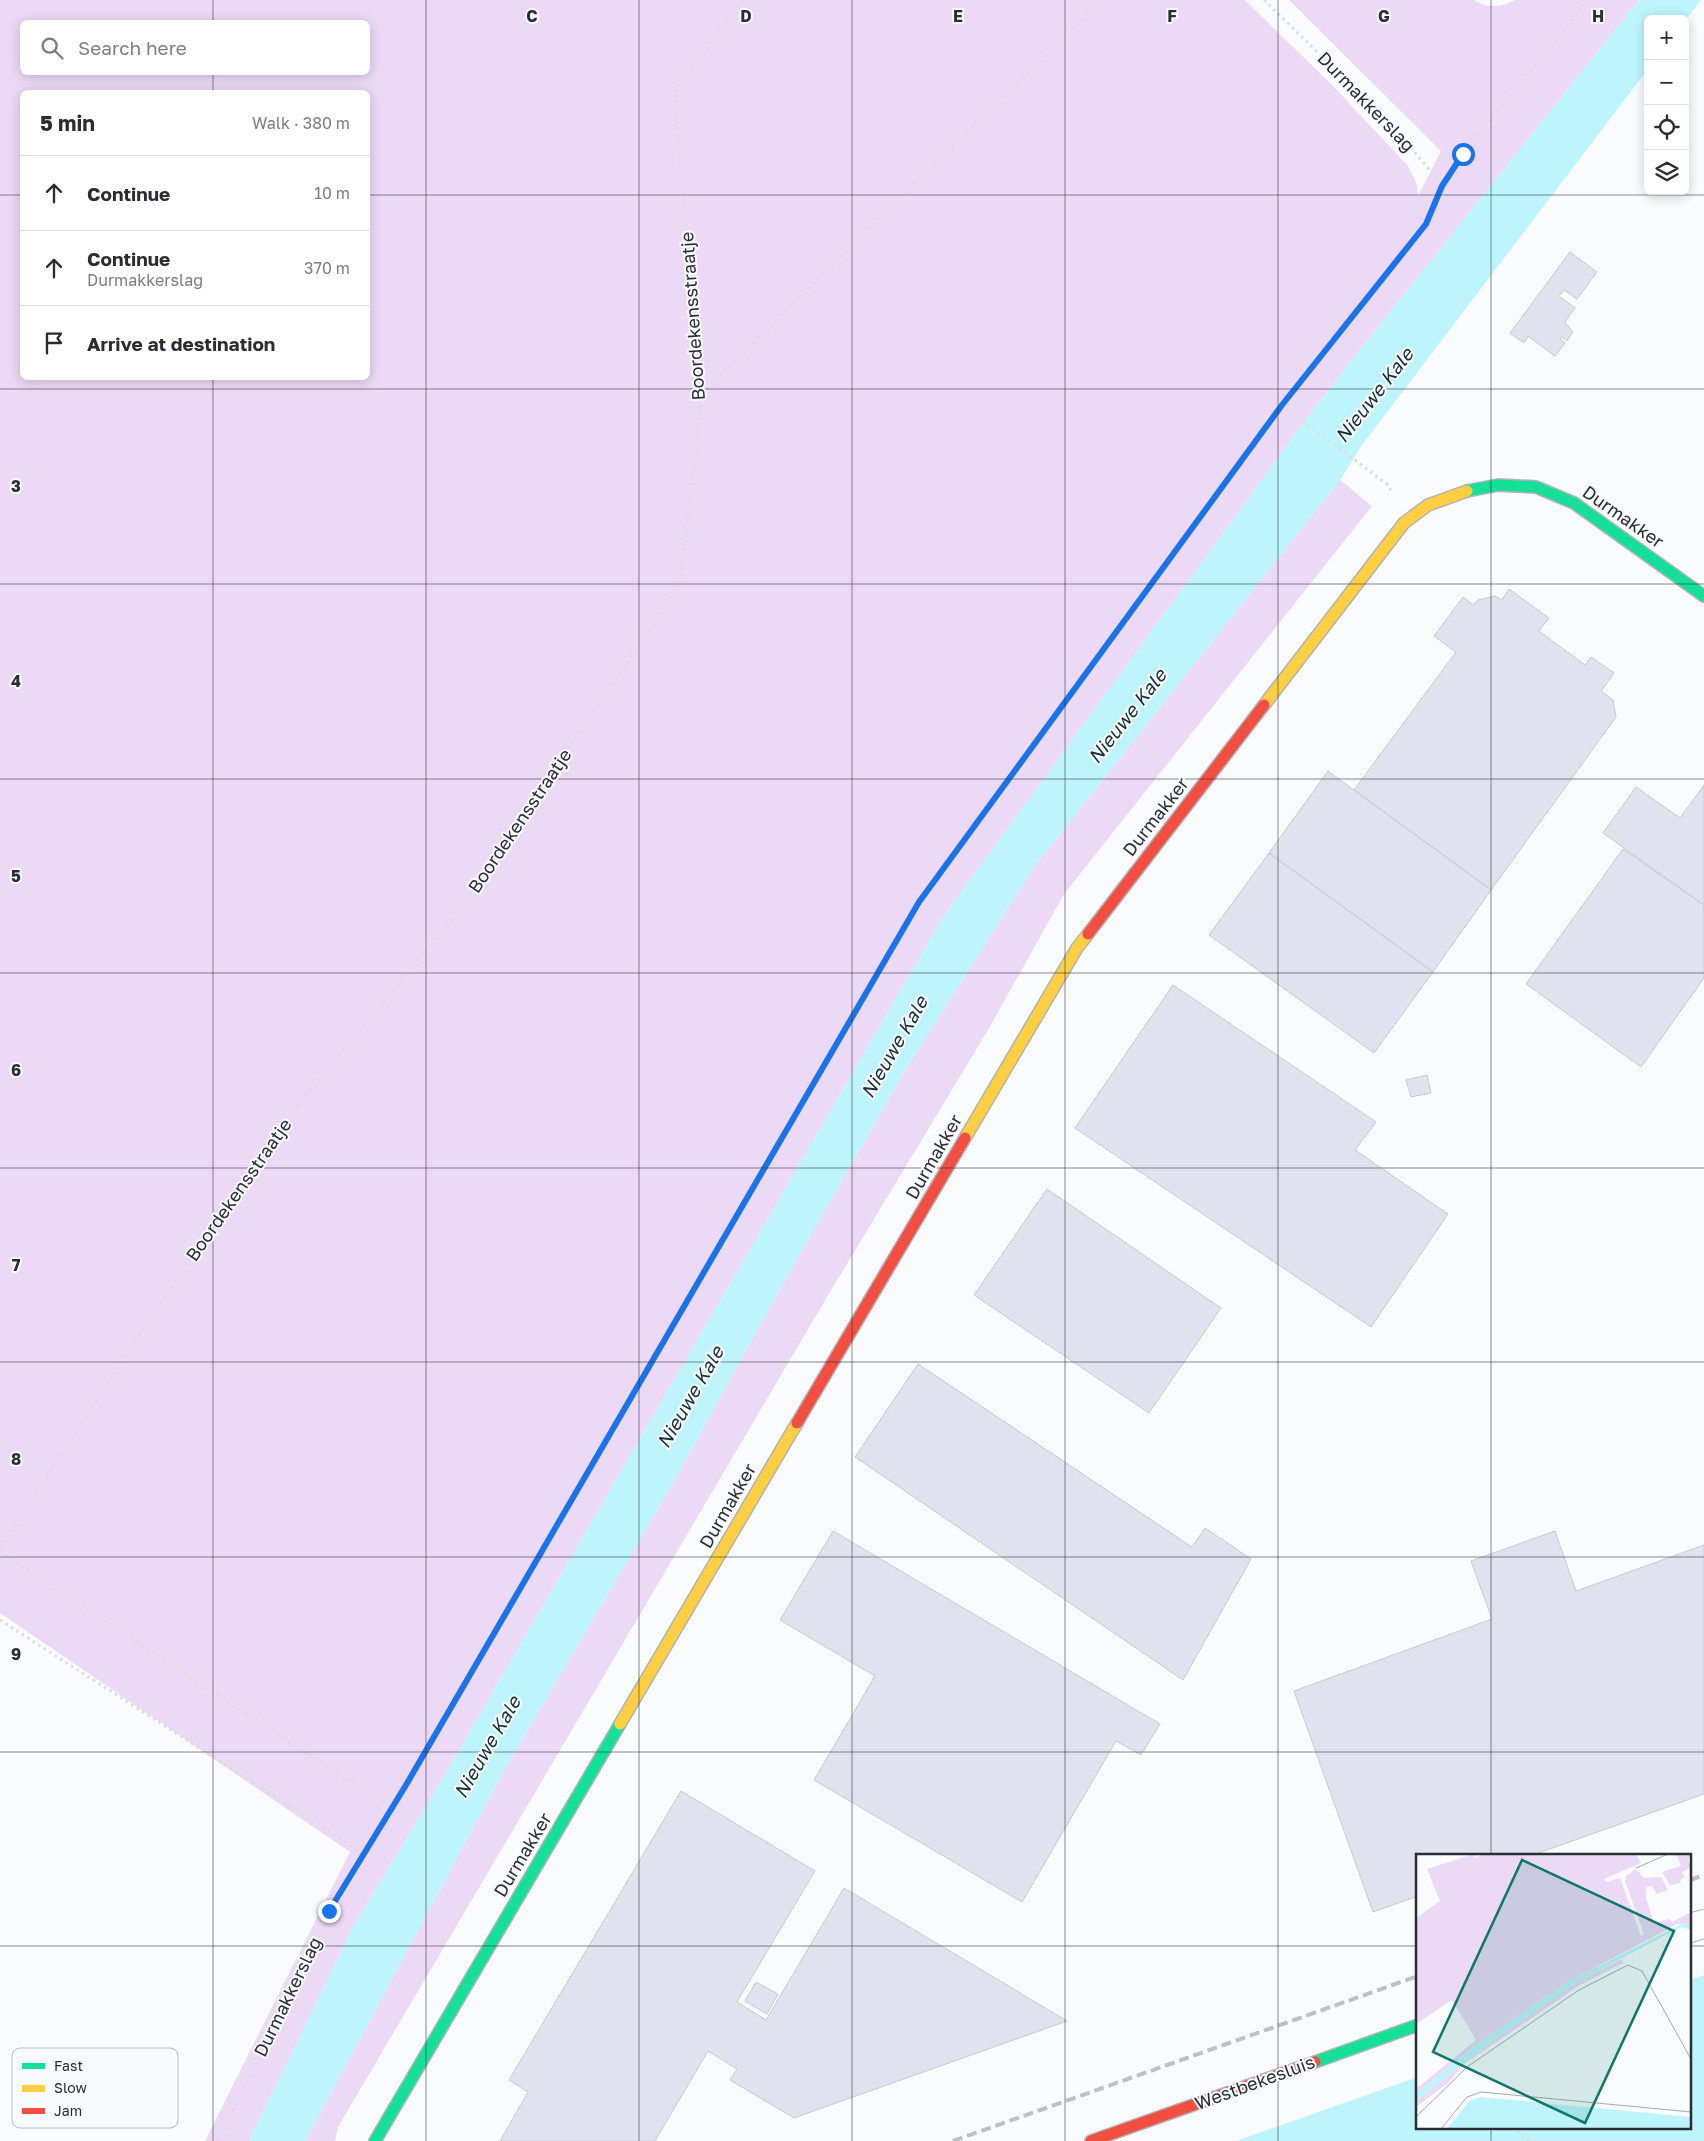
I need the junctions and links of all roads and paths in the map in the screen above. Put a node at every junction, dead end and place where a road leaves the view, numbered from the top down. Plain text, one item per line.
1 (743, 0) edge
2 (1102, 0) edge
3 (1264, 0) edge
4 (1588, 0) edge
5 (1442, 186) junction
6 (702, 394) junction
7 (1282, 405) junction
8 (1362, 467) dead end
9 (1704, 596) edge
10 (0, 1548) edge
11 (0, 1552) edge
12 (0, 1620) edge
13 (392, 1809) junction
14 (364, 1854) junction
15 (1416, 2026) edge
16 (1513, 2128) edge
17 (218, 2141) edge
18 (375, 2141) edge
19 (1091, 2141) edge
20 (1529, 2141) edge

1 - 6 path, Boordekensstraatje
2 - 6 path
3 - 5 path, Durmakkerslag
4 - 5 path
5 - 7 path, Durmakkerslag
6 - 10 path, Boordekensstraatje
7 - 8 path
7 - 13 path, Durmakkerslag
9 - 18 street, Durmakker
11 - 13 path
12 - 14 path
13 - 14 path, Durmakkerslag
14 - 17 path, Durmakkerslag
15 - 19 street, Westbekesluis
16 - 20 path

